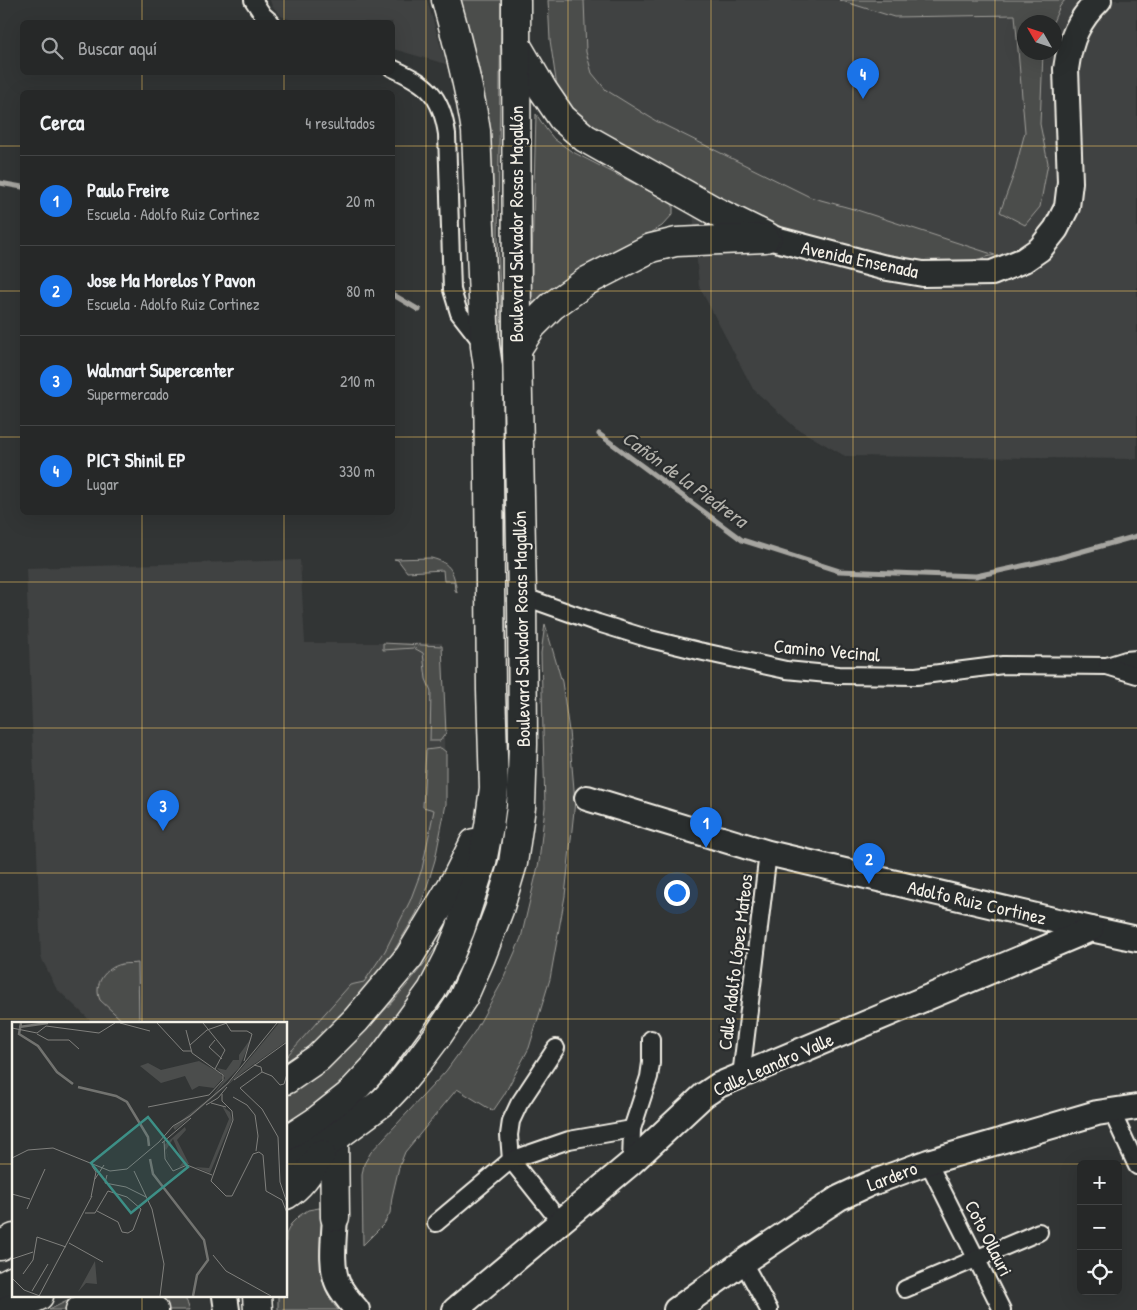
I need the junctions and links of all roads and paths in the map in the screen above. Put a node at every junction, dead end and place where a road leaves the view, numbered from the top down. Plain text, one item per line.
1 (253, 0) edge
2 (446, 0) edge
3 (516, 0) edge
4 (1100, 0) edge
5 (269, 20) edge
6 (516, 44) junction
7 (395, 70) edge
8 (768, 237) junction
9 (485, 346) junction
10 (517, 349) junction
11 (522, 596) junction
12 (1137, 659) edge
13 (1107, 666) junction
14 (1137, 675) edge
15 (494, 788) junction
16 (587, 798) dead end
17 (768, 853) junction
18 (1090, 929) junction
19 (1137, 939) edge
20 (651, 1039) dead end
21 (556, 1048) dead end
22 (741, 1076) junction
23 (288, 1079) edge
24 (1137, 1107) edge
25 (1111, 1110) junction
26 (632, 1129) junction
27 (288, 1140) edge
28 (332, 1140) junction
29 (511, 1160) junction
30 (928, 1162) junction
31 (631, 1164) junction
32 (1137, 1166) edge
33 (288, 1185) edge
34 (335, 1217) junction
35 (436, 1223) dead end
36 (561, 1223) junction
37 (1039, 1232) dead end
38 (12, 1239) edge
39 (0, 1246) edge
40 (977, 1259) junction
41 (743, 1262) junction
42 (12, 1281) edge
43 (0, 1287) edge
44 (905, 1289) dead end
45 (35, 1298) edge
46 (9, 1310) edge
47 (80, 1310) edge
48 (154, 1310) edge
49 (357, 1310) edge
50 (455, 1310) edge
51 (676, 1310) edge
52 (769, 1310) edge
53 (1002, 1310) edge

1 - 5 street
2 - 9 highway, Boulevard Salvador Rosas Magallón
3 - 6 highway, Boulevard Salvador Rosas Magallón
4 - 8 street, Avenida Ensenada
6 - 8 highway
6 - 10 highway, Boulevard Salvador Rosas Magallón
7 - 9 street
8 - 10 highway
9 - 15 highway, Boulevard Salvador Rosas Magallón
10 - 11 highway, Boulevard Salvador Rosas Magallón
11 - 13 street, Camino Vecinal
11 - 28 highway, Boulevard Salvador Rosas Magallón
12 - 13 street, Camino Vecinal
13 - 14 street
15 - 23 highway
15 - 27 highway, Boulevard Salvador Rosas Magallón
16 - 17 street, Adolfo Ruiz Cortinez
17 - 18 street, Adolfo Ruiz Cortinez
17 - 22 street, Calle Adolfo López Mateos
18 - 19 street, Adolfo Ruiz Cortinez
18 - 22 street, Calle Leandro Valle
20 - 26 street
21 - 29 street
22 - 31 street, Calle Leandro Valle
24 - 25 street, Lardero
25 - 30 street, Lardero
25 - 32 street
26 - 29 street
26 - 31 street
28 - 33 highway, Boulevard Salvador Rosas Magallón
28 - 34 highway
29 - 35 street
29 - 36 street
30 - 40 street, Coto Ollauri
30 - 41 street, Lardero
31 - 36 street, Calle Leandro Valle
33 - 34 highway
34 - 49 street
36 - 50 street, Calle Leandro Valle
37 - 40 street
38 - 39 highway
40 - 44 street
40 - 53 street, Coto Ollauri
41 - 51 street, Lardero
41 - 52 street
42 - 43 highway
45 - 46 highway
47 - 48 highway

